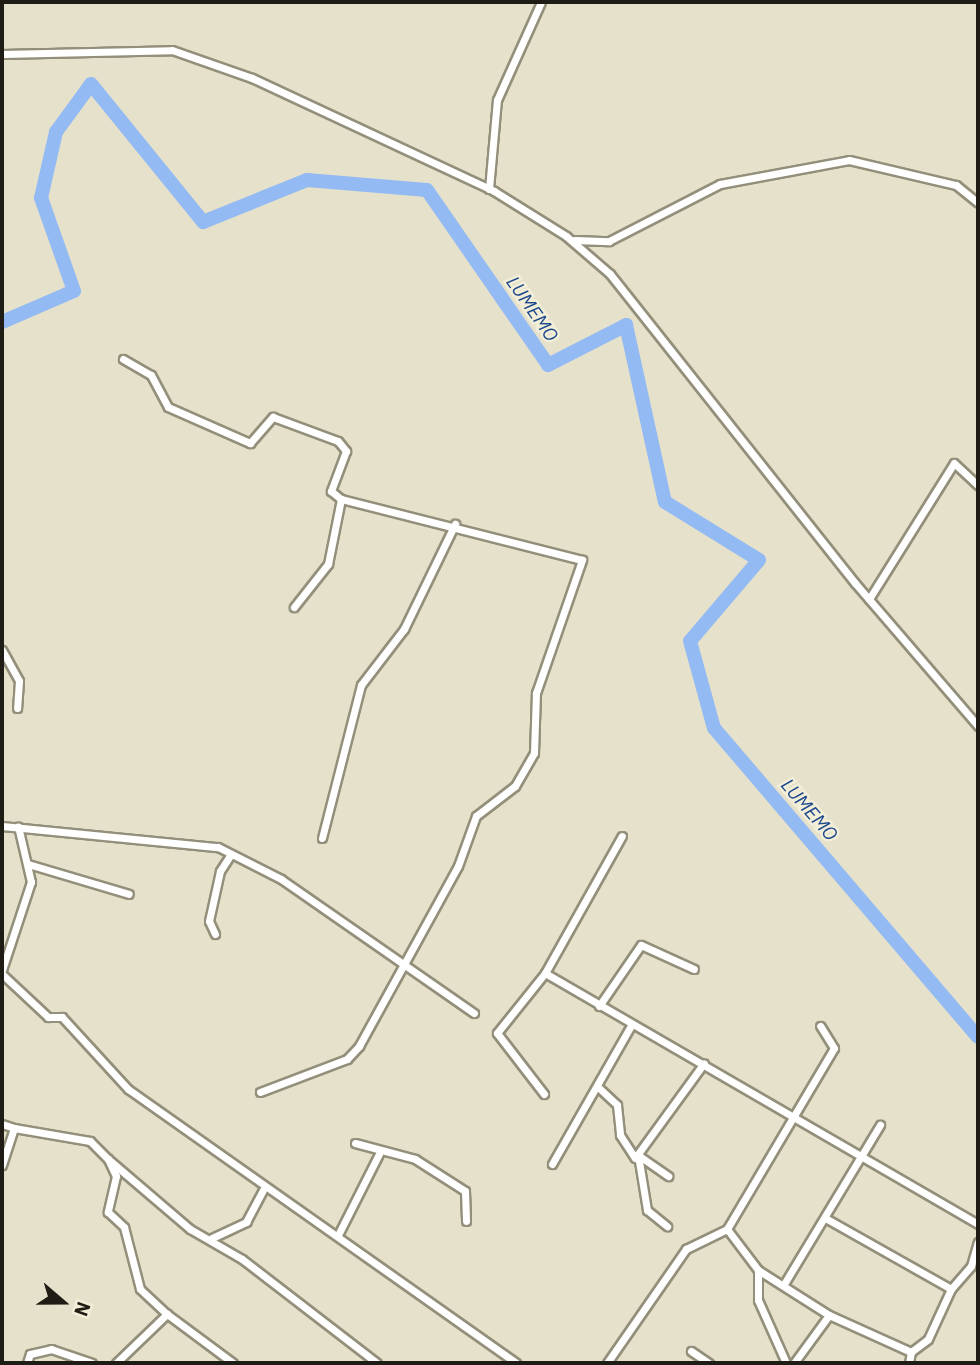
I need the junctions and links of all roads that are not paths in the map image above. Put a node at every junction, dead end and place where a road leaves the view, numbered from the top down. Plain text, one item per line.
1 (541, 2) edge
2 (2, 54) edge
3 (489, 189) junction
4 (978, 203) edge
5 (566, 236) junction
6 (123, 359) dead end
7 (978, 485) edge
8 (341, 499) junction
9 (455, 524) junction
10 (869, 599) junction
11 (294, 607) dead end
12 (2, 650) edge
13 (17, 708) dead end
14 (978, 726) edge
15 (2, 826) edge
16 (18, 826) junction
17 (622, 836) dead end
18 (322, 838) dead end
19 (231, 854) junction
20 (28, 864) junction
21 (129, 894) dead end
22 (215, 934) dead end
23 (403, 966) junction
24 (694, 969) dead end
25 (2, 972) edge
26 (545, 973) junction
27 (599, 1006) junction
28 (474, 1013) dead end
29 (820, 1026) dead end
30 (629, 1027) junction
31 (705, 1063) junction
32 (598, 1087) junction
33 (260, 1092) dead end
34 (544, 1094) dead end
35 (793, 1113) junction
36 (2, 1124) edge
37 (880, 1125) dead end
38 (15, 1129) junction
39 (355, 1143) dead end
40 (379, 1154) junction
41 (638, 1155) junction
42 (865, 1155) junction
43 (108, 1159) junction
44 (552, 1164) dead end
45 (2, 1165) edge
46 (668, 1175) dead end
47 (263, 1190) junction
48 (827, 1220) junction
49 (466, 1221) dead end
50 (978, 1224) edge
51 (667, 1226) dead end
52 (727, 1229) junction
53 (338, 1235) junction
54 (212, 1238) junction
55 (978, 1242) edge
56 (975, 1268) edge
57 (758, 1270) junction
58 (784, 1284) junction
59 (951, 1289) junction
60 (167, 1314) junction
61 (829, 1315) junction
62 (691, 1351) dead end
63 (911, 1352) junction
64 (27, 1363) edge
65 (92, 1363) edge
66 (116, 1363) edge
67 (233, 1363) edge
68 (377, 1363) edge
69 (516, 1363) edge
70 (607, 1363) edge
71 (709, 1363) edge
72 (786, 1363) edge
73 (794, 1363) edge
74 (909, 1363) edge

1 - 3 street
2 - 3 street
3 - 5 street
4 - 5 street
5 - 10 street
6 - 8 street
7 - 10 street
8 - 9 street
8 - 11 street
9 - 18 street
9 - 23 street
10 - 14 street
12 - 13 street
15 - 16 street
16 - 19 street
16 - 20 street
17 - 26 street
19 - 22 street
19 - 23 street
20 - 21 street
20 - 25 street
23 - 28 street
23 - 33 street
24 - 27 street
25 - 47 street
26 - 27 street
26 - 34 street
27 - 30 street
29 - 35 street
30 - 31 street
30 - 32 street
31 - 35 street
31 - 41 street
32 - 41 street
32 - 44 street
35 - 42 street
35 - 52 street
36 - 38 street
37 - 42 street
38 - 43 street
38 - 45 street
39 - 40 street
40 - 49 street
40 - 53 street
41 - 46 street
41 - 51 street
42 - 48 street
42 - 50 street
43 - 54 street
43 - 60 street
47 - 53 street
47 - 54 street
48 - 58 street
48 - 59 street
52 - 57 street
52 - 70 street
53 - 69 street
54 - 68 street
55 - 56 street
56 - 59 street
57 - 58 street
57 - 72 street
58 - 61 street
59 - 63 street
60 - 66 street
60 - 67 street
61 - 63 street
61 - 73 street
62 - 71 street
63 - 74 street
64 - 65 street

